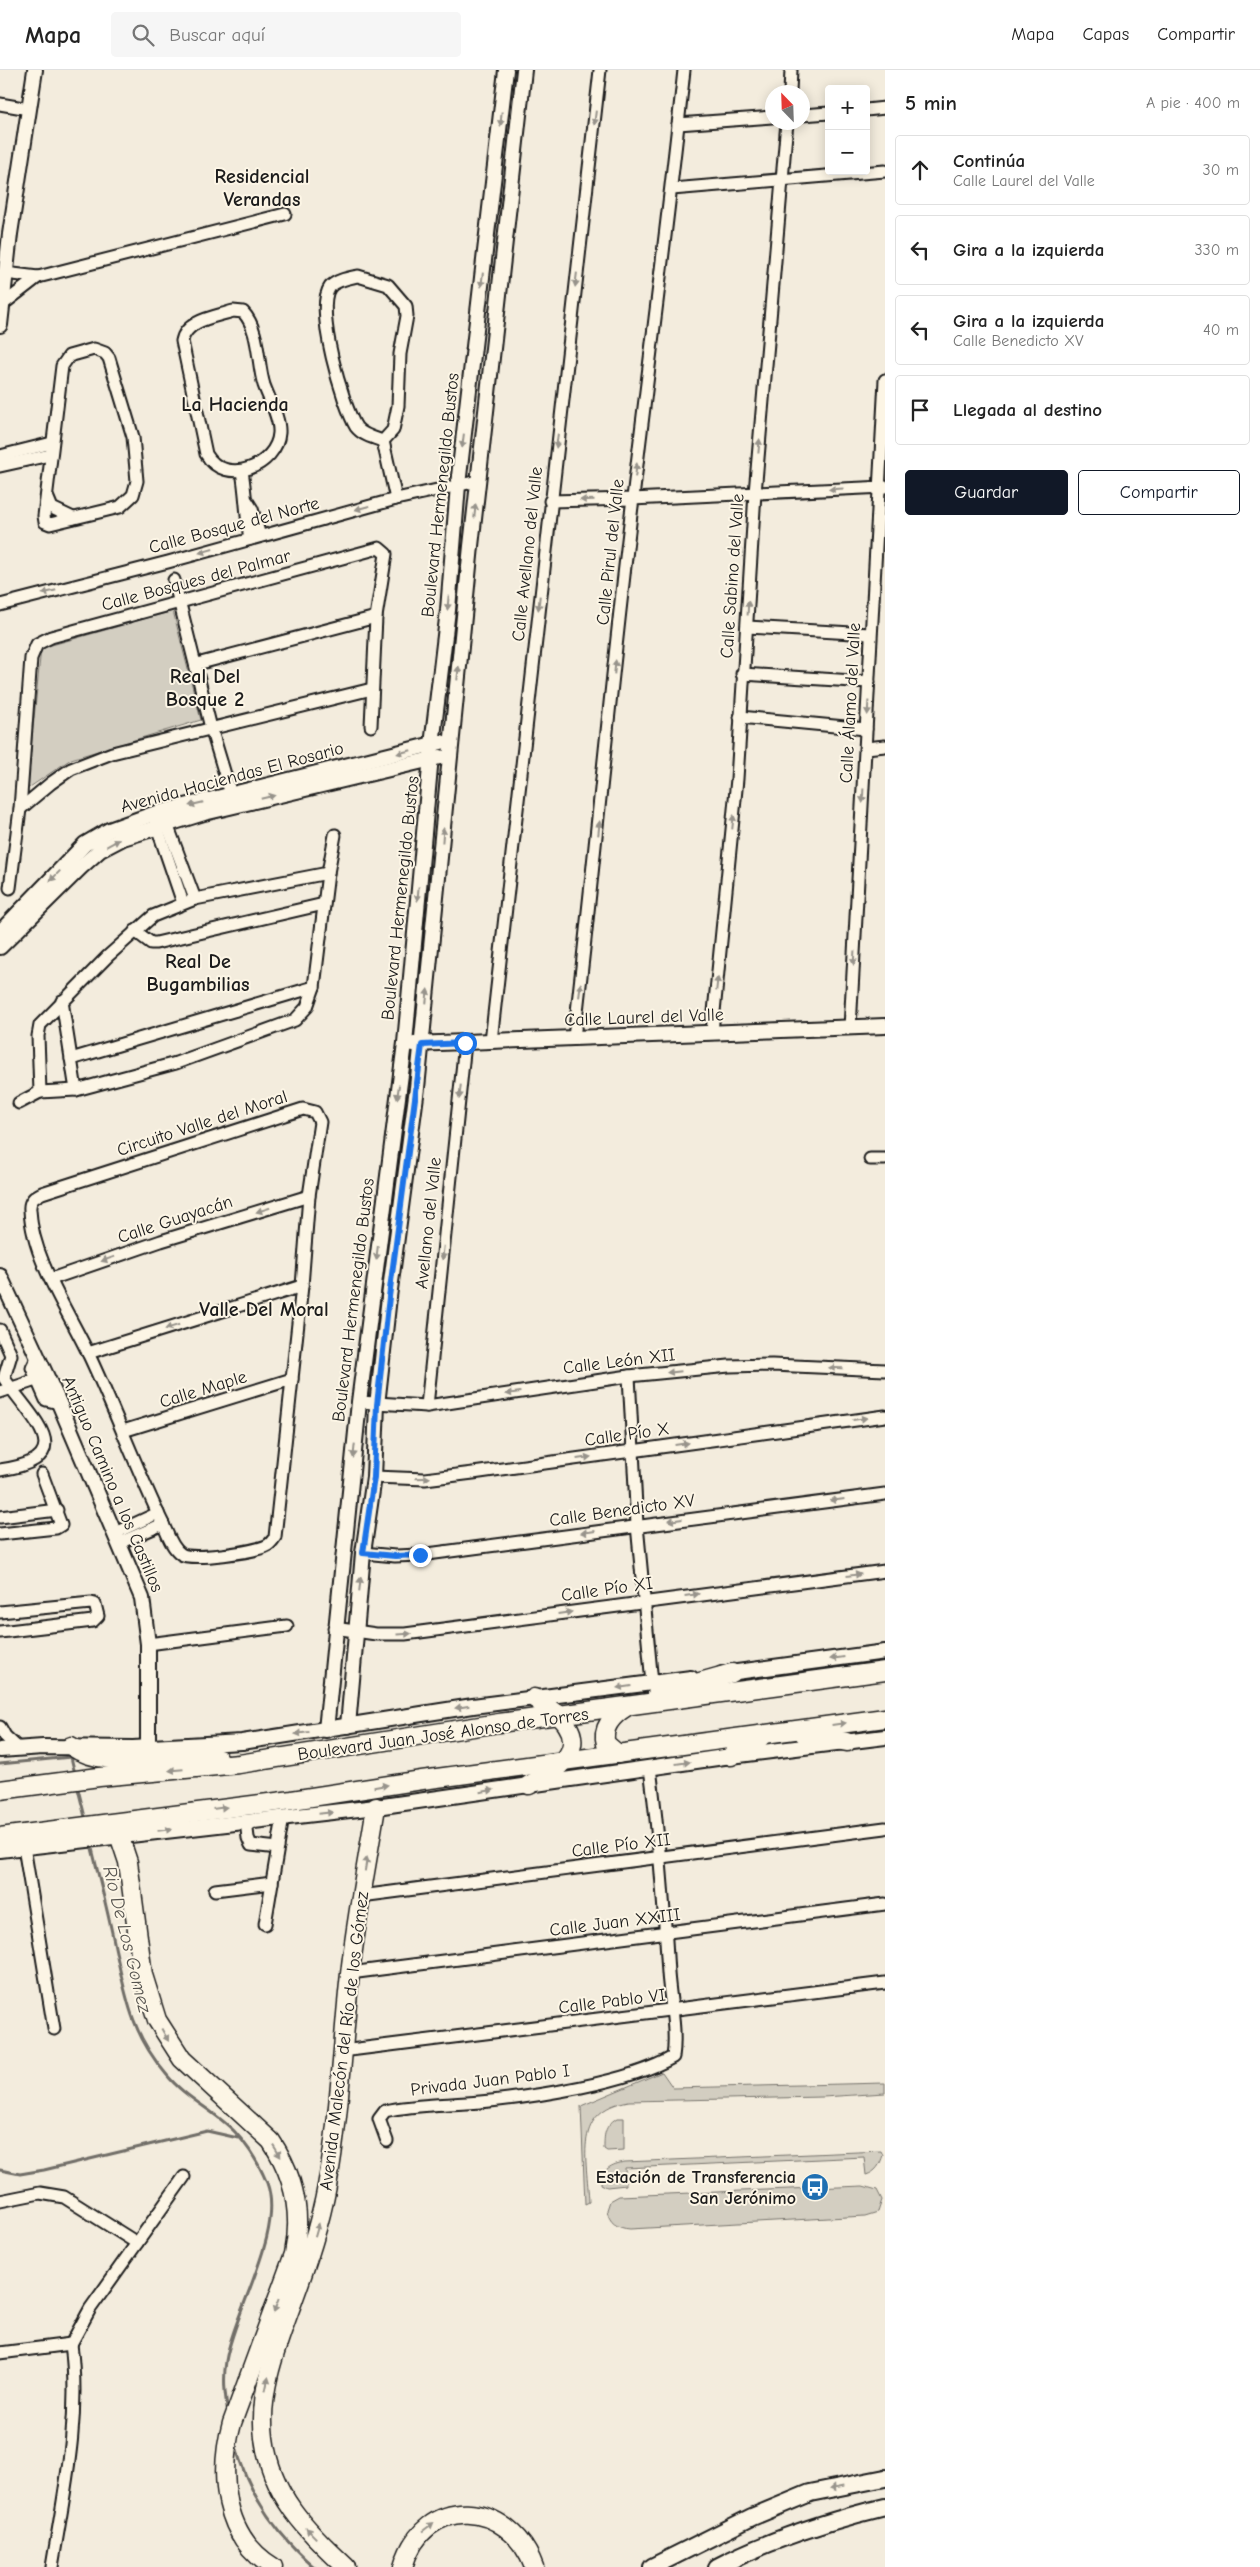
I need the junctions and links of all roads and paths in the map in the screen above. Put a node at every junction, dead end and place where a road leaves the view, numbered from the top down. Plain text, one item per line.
1 (35, 70) edge
2 (506, 70) edge
3 (524, 70) edge
4 (600, 70) edge
5 (684, 70) edge
6 (791, 70) edge
7 (790, 85) edge
8 (0, 104) edge
9 (885, 108) edge
10 (29, 109) junction
11 (870, 110) edge
12 (825, 113) edge
13 (810, 114) edge
14 (765, 118) edge
15 (678, 124) junction
16 (786, 130) edge
17 (885, 171) edge
18 (781, 179) junction
19 (672, 189) junction
20 (285, 214) dead end
21 (5, 273) junction
22 (38, 277) junction
23 (2, 305) junction
24 (0, 325) edge
25 (885, 380) edge
26 (383, 441) junction
27 (52, 443) junction
28 (50, 455) junction
29 (0, 456) edge
30 (0, 466) edge
31 (242, 471) junction
32 (478, 482) junction
33 (458, 486) junction
34 (882, 487) edge
35 (755, 493) junction
36 (396, 499) junction
37 (632, 499) junction
38 (550, 501) junction
39 (255, 537) junction
40 (174, 580) dead end
41 (180, 602) junction
42 (0, 605) edge
43 (376, 617) junction
44 (747, 627) junction
45 (870, 634) junction
46 (197, 664) junction
47 (742, 674) junction
48 (869, 682) junction
49 (372, 689) junction
50 (740, 717) junction
51 (370, 726) dead end
52 (211, 728) junction
53 (866, 729) junction
54 (452, 740) junction
55 (885, 746) edge
56 (866, 748) junction
57 (432, 752) junction
58 (450, 754) junction
59 (402, 764) junction
60 (365, 767) junction
61 (430, 785) junction
62 (233, 800) junction
63 (20, 809) junction
64 (160, 819) junction
65 (335, 835) dead end
66 (328, 873) junction
67 (10, 888) dead end
68 (195, 899) junction
69 (183, 903) junction
70 (324, 904) junction
71 (135, 931) junction
72 (1, 939) edge
73 (314, 987) junction
74 (62, 1001) junction
75 (885, 1026) edge
76 (850, 1028) junction
77 (712, 1032) junction
78 (574, 1038) junction
79 (491, 1041) junction
80 (405, 1043) junction
81 (465, 1043) junction
82 (422, 1045) junction
83 (71, 1059) junction
84 (76, 1090) junction
85 (40, 1092) junction
86 (18, 1103) dead end
87 (870, 1159) dead end
88 (885, 1159) edge
89 (309, 1196) junction
90 (0, 1276) edge
91 (52, 1279) junction
92 (302, 1286) junction
93 (0, 1330) edge
94 (88, 1353) junction
95 (38, 1356) junction
96 (885, 1370) edge
97 (629, 1376) junction
98 (292, 1379) junction
99 (36, 1380) junction
100 (6, 1391) edge
101 (359, 1402) junction
102 (59, 1403) junction
103 (377, 1405) junction
104 (427, 1406) junction
105 (885, 1416) edge
106 (123, 1431) junction
107 (634, 1451) junction
108 (0, 1470) edge
109 (42, 1474) dead end
110 (374, 1477) junction
111 (885, 1494) edge
112 (57, 1510) junction
113 (0, 1517) edge
114 (160, 1519) junction
115 (637, 1525) junction
116 (0, 1534) edge
117 (117, 1538) junction
118 (363, 1553) junction
119 (885, 1571) edge
120 (644, 1602) junction
121 (0, 1612) edge
122 (287, 1626) dead end
123 (334, 1628) junction
124 (0, 1632) edge
125 (355, 1632) junction
126 (148, 1644) junction
127 (885, 1652) edge
128 (885, 1671) edge
129 (732, 1673) junction
130 (652, 1683) junction
131 (534, 1698) junction
132 (623, 1708) junction
133 (559, 1716) junction
134 (885, 1718) edge
135 (0, 1726) edge
136 (348, 1726) junction
137 (326, 1730) junction
138 (787, 1731) junction
139 (766, 1734) junction
140 (885, 1737) edge
141 (848, 1742) junction
142 (71, 1746) junction
143 (148, 1747) junction
144 (18, 1748) junction
145 (0, 1750) edge
146 (618, 1754) junction
147 (731, 1756) junction
148 (564, 1761) junction
149 (239, 1764) junction
150 (650, 1768) junction
151 (530, 1785) junction
152 (0, 1790) edge
153 (376, 1808) junction
154 (283, 1818) junction
155 (246, 1822) junction
156 (885, 1828) edge
157 (118, 1831) junction
158 (72, 1834) junction
159 (0, 1837) edge
160 (24, 1847) junction
161 (278, 1848) junction
162 (0, 1850) edge
163 (661, 1857) junction
164 (272, 1883) junction
165 (214, 1890) dead end
166 (361, 1896) junction
167 (885, 1904) edge
168 (266, 1924) dead end
169 (666, 1934) junction
170 (350, 1973) junction
171 (885, 1983) edge
172 (671, 2011) junction
173 (54, 2029) dead end
174 (342, 2051) junction
175 (387, 2141) dead end
176 (184, 2177) dead end
177 (0, 2201) edge
178 (137, 2243) junction
179 (71, 2344) junction
180 (0, 2353) edge
181 (885, 2478) edge
182 (885, 2507) edge
183 (753, 2551) junction
184 (52, 2567) edge
185 (273, 2567) edge
186 (346, 2567) edge
187 (403, 2567) edge
188 (534, 2567) edge
189 (652, 2567) edge
190 (717, 2567) edge
191 (734, 2567) edge

1 - 10 street
2 -> 33 street, Boulevard Hermenegildo Bustos
3 - 32 street, Boulevard Hermenegildo Bustos
4 -> 38 street, Calle Avellano del Valle
5 - 15 street, Calle Pirul del Valle
6 - 7 street
8 - 10 street
9 - 11 street
10 - 21 street
12 - 13 street
14 - 15 street
15 - 19 street, Calle Pirul del Valle
16 - 18 street, Calle Sabino del Valle
17 - 18 street
18 - 19 street
35 -> 18 street, Calle Sabino del Valle
37 -> 19 street, Calle Pirul del Valle
20 - 22 street
21 - 22 street
21 - 23 street
22 - 23 street
23 - 24 street
25 - 34 street, Calle Álamo del Valle
26 - 26 street
26 - 36 street
27 - 28 street
27 - 28 street
27 - 29 street
28 - 30 street
31 - 31 street
31 - 39 street
32 - 33 street, Calle Bosque del Norte
54 -> 32 street, Boulevard Hermenegildo Bustos
33 - 36 street, Calle Bosque del Norte
33 -> 57 street, Boulevard Hermenegildo Bustos
34 -> 35 street
34 - 45 street, Calle Álamo del Valle
35 - 37 street
44 -> 35 street, Calle Sabino del Valle
36 -> 39 street, Calle Bosque del Norte
37 -> 38 street
78 -> 37 street, Calle Pirul del Valle
38 -> 79 street, Calle Avellano del Valle
39 -> 42 street, Calle Bosque del Norte
40 - 41 street
41 - 43 street, Calle Bosques del Palmar
41 - 46 street
41 - 63 street, Calle Bosques del Palmar
43 - 46 street
43 - 49 street
44 - 45 street
44 - 47 street, Calle Sabino del Valle
45 - 48 street, Calle Álamo del Valle
46 - 52 street
47 - 48 street
47 - 50 street, Calle Sabino del Valle
48 -> 53 street, Calle Álamo del Valle
49 - 51 street
49 - 52 street
50 - 53 street
77 -> 50 street, Calle Sabino del Valle
52 - 62 street
52 - 63 street
53 - 56 street, Calle Álamo del Valle
54 - 57 street, Avenida Haciendas El Rosario
54 - 58 street, Boulevard Hermenegildo Bustos
55 - 56 street
56 -> 76 street, Calle Álamo del Valle
57 - 58 street, Avenida Haciendas El Rosario
57 - 59 street, Avenida Haciendas El Rosario
57 -> 60 street, Avenida Haciendas El Rosario
57 - 61 street, Boulevard Hermenegildo Bustos
82 -> 58 street, Boulevard Hermenegildo Bustos
59 - 60 street, Avenida Haciendas El Rosario
59 - 61 street
60 - 62 street, Avenida Haciendas El Rosario
61 -> 80 street, Boulevard Hermenegildo Bustos
62 - 64 street, Avenida Haciendas El Rosario
63 - 67 street
64 - 68 street
64 - 69 street
64 - 72 street, Avenida Haciendas El Rosario
65 - 66 street
66 - 68 street
66 - 70 street
68 - 69 street
69 - 71 street
70 - 71 street
70 - 73 street
71 - 74 street
73 - 83 street
73 - 84 street
74 - 83 street
74 - 85 street
75 - 76 street, Calle Laurel del Valle
76 - 77 street, Calle Laurel del Valle
77 - 78 street, Calle Laurel del Valle
78 - 79 street, Calle Laurel del Valle
79 - 81 street, Calle Laurel del Valle
80 - 82 street, Calle Laurel del Valle
80 -> 101 street, Boulevard Hermenegildo Bustos
81 - 82 street, Calle Laurel del Valle
81 -> 104 street, Avellano del Valle
82 - 103 street, Boulevard Hermenegildo Bustos
83 - 84 street
84 - 85 street
85 - 86 street
87 - 88 street
89 -> 91 street, Calle Guayacán
89 - 91 street, Circuito Valle del Moral
89 - 92 street, Circuito Valle del Moral
90 - 95 street, Antiguo Camino a los Castillos
91 - 94 street, Circuito Valle del Moral
92 -> 94 street
92 - 98 street, Circuito Valle del Moral
93 - 100 street
94 - 106 street, Circuito Valle del Moral
95 - 99 street
95 - 102 street, Antiguo Camino a los Castillos
96 -> 97 street, Calle León XII
97 -> 104 street, Calle León XII
97 - 107 street
98 - 106 street, Calle Maple
98 - 114 street, Circuito Valle del Moral
99 - 100 street
99 - 102 street
100 - 108 street
101 - 103 street, Calle León XII
101 -> 123 street, Boulevard Hermenegildo Bustos
102 - 117 street, Antiguo Camino a los Castillos
103 - 104 street, Calle León XII
103 - 110 street, Boulevard Hermenegildo Bustos
107 -> 105 street, Calle Pío X
106 - 114 street, Circuito Valle del Moral
110 -> 107 street, Calle Pío X
107 - 115 street
109 - 112 street
110 - 118 street, Boulevard Hermenegildo Bustos
111 -> 115 street, Calle Benedicto XV
112 - 113 street
112 - 116 street
114 - 117 street
115 -> 118 street, Calle Benedicto XV
115 - 120 street
117 - 126 street, Antiguo Camino a los Castillos
125 -> 118 street, Boulevard Hermenegildo Bustos
120 -> 119 street, Calle Pío XI
125 -> 120 street, Calle Pío XI
120 - 130 street
121 - 124 street
122 - 126 street
123 - 125 street, Calle Pío XI
123 - 137 street, Boulevard Hermenegildo Bustos
125 - 136 street, Boulevard Hermenegildo Bustos
126 - 143 street, Antiguo Camino a los Castillos
127 -> 129 street, Boulevard Juan José Alonso de Torres
128 - 132 main road, Boulevard Juan José Alonso de Torres
129 - 130 street, Boulevard Juan José Alonso de Torres
129 - 132 main road
130 -> 131 street, Boulevard Juan José Alonso de Torres
131 - 133 main road
131 -> 136 street, Boulevard Juan José Alonso de Torres
132 - 133 main road, Boulevard Juan José Alonso de Torres
132 - 146 main road
133 - 148 main road
133 - 149 main road, Boulevard Juan José Alonso de Torres
138 -> 134 main road
135 - 144 street
136 - 137 street, Boulevard Juan José Alonso de Torres
137 -> 143 street, Boulevard Juan José Alonso de Torres
138 - 139 main road
138 - 141 main road
139 - 146 main road
139 - 147 main road
140 - 141 street
141 - 147 street
142 - 143 street, Boulevard Juan José Alonso de Torres
142 - 144 street, Boulevard Juan José Alonso de Torres
142 - 149 main road
144 - 145 street, Boulevard Juan José Alonso de Torres
146 - 148 main road
150 -> 147 street
148 - 151 main road
157 -> 148 main road
149 -> 152 main road, Boulevard Juan José Alonso de Torres
150 - 151 street
150 - 163 street
153 -> 151 street
154 -> 153 street
166 -> 153 main road, Avenida Malecón del Río de los Gómez
154 - 155 street
154 - 161 street
157 -> 155 street
155 - 161 street
156 - 163 street, Calle Pío XII
157 - 158 main road
157 -> 185 main road, Avenida Malecón del Río de los Gómez
158 - 159 main road
158 - 160 street
160 - 162 street
160 - 173 street
161 - 164 street
163 - 166 street, Calle Pío XII
163 - 169 street
164 - 165 street
164 - 168 street
166 - 170 main road, Avenida Malecón del Río de los Gómez
167 - 169 street, Calle Juan XXIII
169 - 170 street, Calle Juan XXIII
169 - 172 street
170 - 174 main road, Avenida Malecón del Río de los Gómez
171 - 172 street, Calle Pablo VI
172 - 174 street, Calle Pablo VI
172 - 175 street, Privada Juan Pablo I
186 -> 174 main road, Avenida Malecón del Río de los Gómez
176 - 178 street
177 - 178 street
178 - 179 street
179 - 180 street
179 - 184 street
181 -> 189 main road
182 - 183 main road
183 - 190 main road
183 - 191 street
187 -> 188 main road

